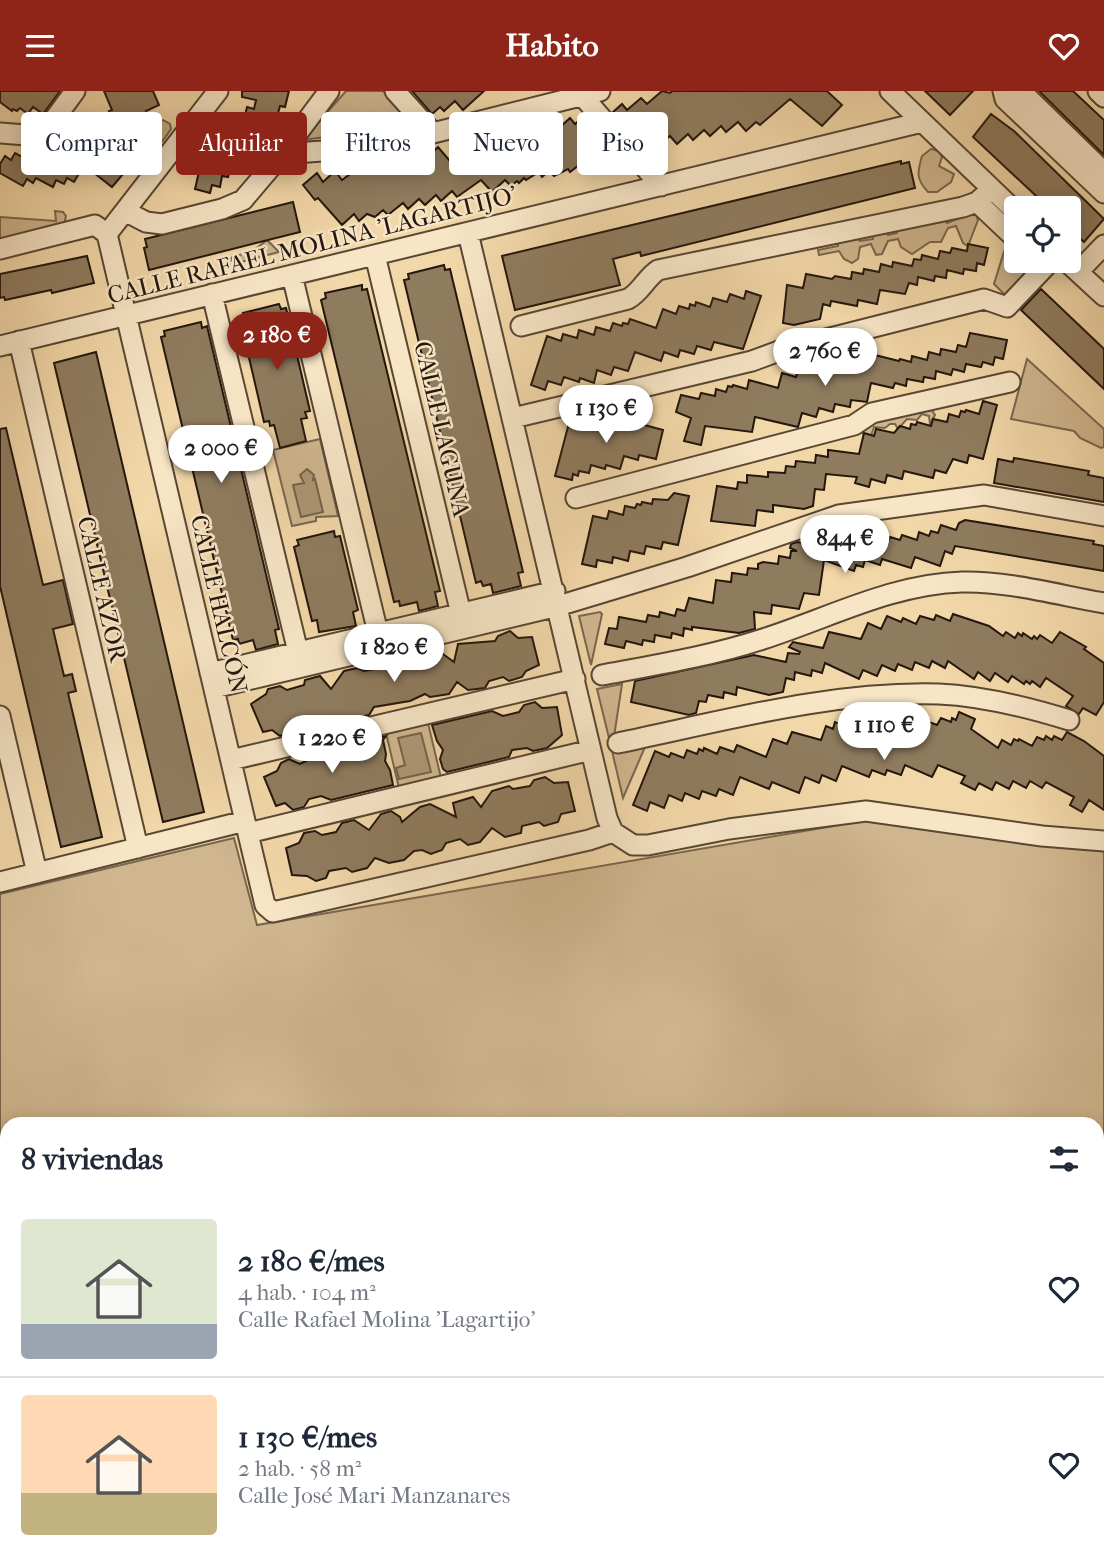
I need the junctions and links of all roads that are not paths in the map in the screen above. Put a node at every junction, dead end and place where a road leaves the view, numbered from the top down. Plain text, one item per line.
1 (75, 91) edge
2 (218, 91) edge
3 (329, 91) edge
4 (395, 91) edge
5 (890, 91) edge
6 (1003, 91) edge
7 (1021, 91) edge
8 (1098, 91) edge
9 (587, 92) edge
10 (1104, 97) edge
11 (59, 112) edge
12 (414, 112) edge
13 (307, 120) edge
14 (922, 122) junction
15 (435, 132) edge
16 (0, 133) edge
17 (21, 135) edge
18 (1104, 172) edge
19 (264, 175) edge
20 (661, 185) junction
21 (992, 189) junction
22 (1104, 193) edge
23 (1004, 201) edge
24 (976, 202) junction
25 (125, 211) junction
26 (1004, 228) edge
27 (468, 233) junction
28 (107, 234) junction
29 (1104, 245) edge
30 (0, 249) edge
31 (375, 255) junction
32 (1081, 260) edge
33 (1039, 273) edge
34 (1079, 273) edge
35 (292, 275) junction
36 (212, 294) junction
37 (1104, 296) edge
38 (126, 315) junction
39 (521, 326) dead end
40 (9, 344) edge
41 (1010, 382) dead end
42 (513, 418) junction
43 (576, 498) dead end
44 (1104, 516) edge
45 (556, 599) junction
46 (1104, 603) edge
47 (461, 614) junction
48 (378, 633) junction
49 (298, 652) junction
50 (602, 675) dead end
51 (575, 678) junction
52 (212, 680) junction
53 (0, 716) edge
54 (1069, 720) dead end
55 (618, 743) dead end
56 (591, 750) junction
57 (230, 760) junction
58 (246, 827) junction
59 (613, 832) junction
60 (1104, 841) edge
61 (138, 848) junction
62 (37, 873) junction
63 (0, 882) edge

1 - 11 street
2 - 25 street
3 - 13 street
4 - 12 street
5 - 14 street
6 - 22 street
7 - 18 street
8 - 10 street
9 - 15 street
9 - 20 street
14 - 20 street, CALLE RAFAEL MOLINA 'LAGARTIJO'
14 - 21 street
16 - 17 street
19 - 25 street
20 - 27 street, CALLE RAFAEL MOLINA 'LAGARTIJO'
21 - 23 street
21 - 24 street
24 - 26 street
24 - 39 street
25 - 28 street
27 - 31 street, CALLE RAFAEL MOLINA 'LAGARTIJO'
27 - 42 street
28 - 30 street
28 - 38 street, CALLE HALCÓN
29 - 32 street
31 - 35 street, CALLE RAFAEL MOLINA 'LAGARTIJO'
31 - 47 street, CALLE LAGUNA
33 - 42 street
34 - 37 street
35 - 36 street, CALLE RAFAEL MOLINA 'LAGARTIJO'
35 - 48 street
36 - 38 street, CALLE RAFAEL MOLINA 'LAGARTIJO'
36 - 49 street
38 - 40 street, CALLE RAFAEL MOLINA 'LAGARTIJO'
38 - 52 street, CALLE HALCÓN
40 - 61 street, CALLE AZOR
41 - 43 street
42 - 45 street
44 - 45 street
45 - 47 street
45 - 51 street
45 - 52 street
46 - 50 street
47 - 48 street
48 - 49 street
49 - 52 street
51 - 56 street
51 - 57 street
52 - 57 street, CALLE HALCÓN
53 - 62 street
54 - 55 street
56 - 58 street
56 - 59 street
57 - 58 street, CALLE HALCÓN
58 - 59 street, CALLE HALCÓN
58 - 61 street
59 - 60 street
61 - 62 street
62 - 63 street

